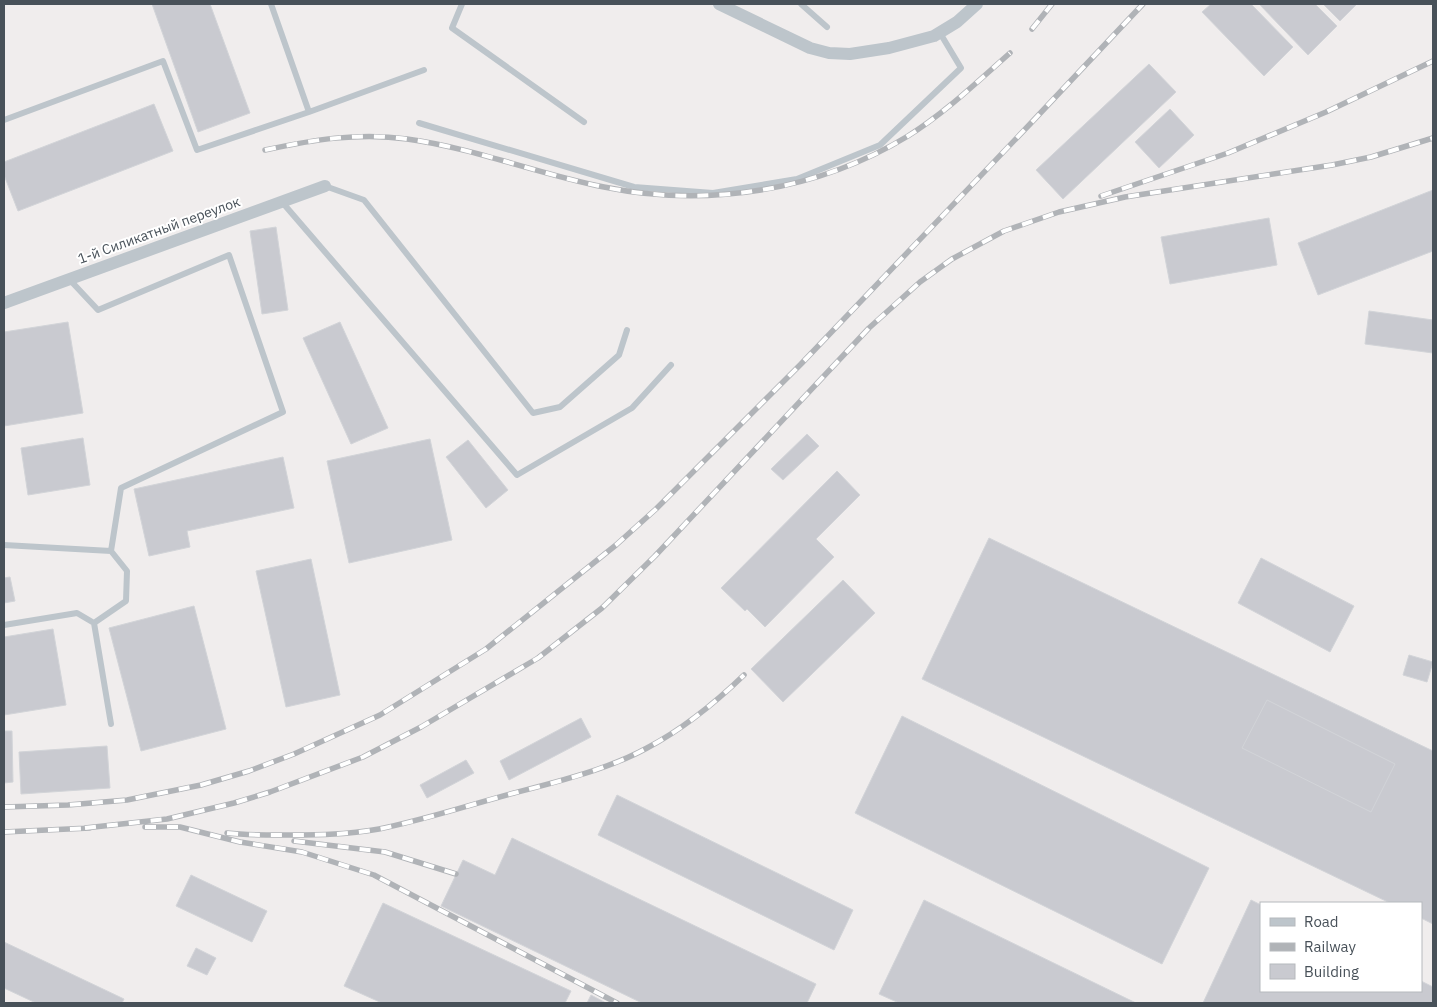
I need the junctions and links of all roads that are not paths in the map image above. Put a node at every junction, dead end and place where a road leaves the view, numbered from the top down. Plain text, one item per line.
1 (271, 4) edge
2 (462, 4) edge
3 (719, 4) edge
4 (801, 4) edge
5 (977, 4) edge
6 (827, 27) dead end
7 (940, 33) junction
8 (424, 70) dead end
9 (309, 112) junction
10 (4, 120) edge
11 (584, 122) dead end
12 (419, 123) dead end
13 (325, 186) joint
14 (282, 202) junction
15 (69, 279) junction
16 (4, 303) edge
17 (627, 330) dead end
18 (670, 365) dead end
19 (4, 545) edge
20 (111, 551) junction
21 (94, 623) junction
22 (4, 625) edge
23 (111, 724) dead end

1 - 9 lane
2 - 11 lane
3 - 7 street
4 - 6 lane
5 - 7 street
7 - 12 lane
8 - 9 lane
9 - 10 lane
13 - 14 street, 1-й Силикатный переулок
13 - 17 lane
14 - 15 street, 1-й Силикатный переулок
14 - 18 lane
15 - 16 street, 1-й Силикатный переулок
15 - 20 lane
19 - 20 lane
20 - 21 lane
21 - 22 lane
21 - 23 lane

